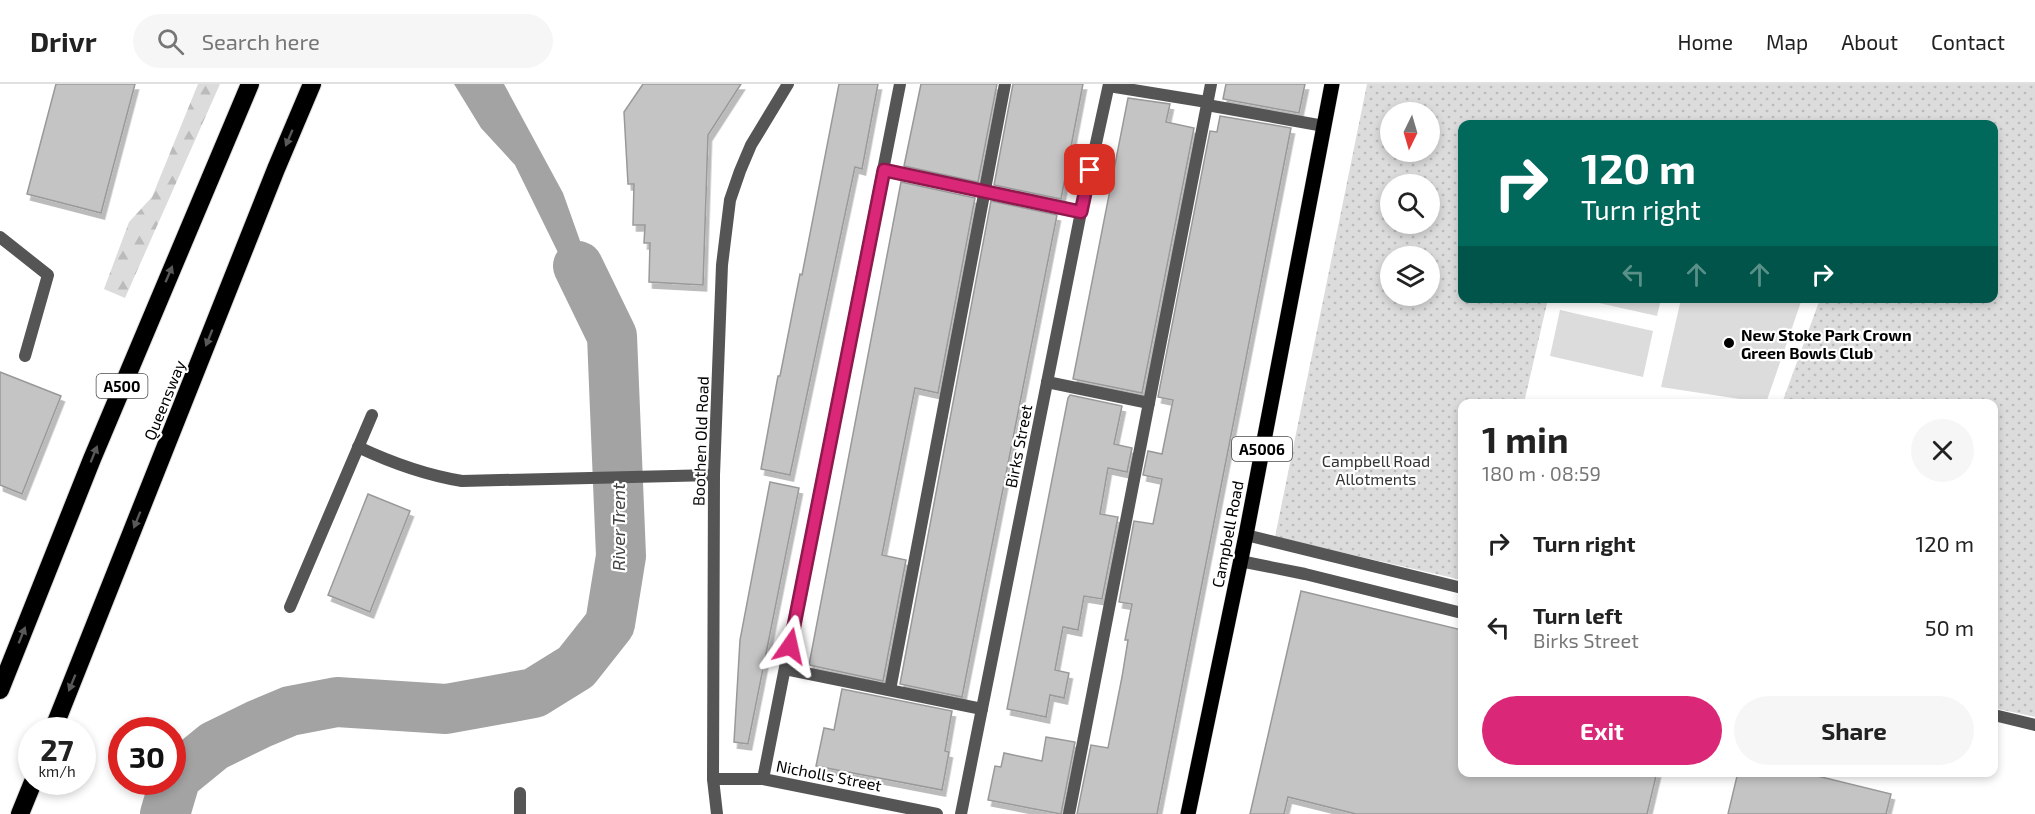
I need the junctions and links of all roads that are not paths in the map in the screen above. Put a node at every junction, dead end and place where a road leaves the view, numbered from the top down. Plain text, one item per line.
1 (250, 84) edge
2 (312, 84) edge
3 (788, 84) edge
4 (900, 84) edge
5 (1005, 84) edge
6 (1211, 84) edge
7 (1332, 84) edge
8 (1109, 85) edge
9 (1207, 103) junction
10 (1324, 126) junction
11 (884, 170) junction
12 (985, 192) junction
13 (1081, 212) junction
14 (0, 237) edge
15 (25, 356) dead end
16 (1047, 382) junction
17 (1149, 403) junction
18 (372, 415) dead end
19 (358, 447) junction
20 (714, 475) junction
21 (1246, 535) junction
22 (1240, 561) junction
23 (1458, 587) edge
24 (290, 607) dead end
25 (1458, 612) edge
26 (785, 669) junction
27 (0, 690) edge
28 (890, 690) junction
29 (982, 709) junction
30 (1998, 715) edge
31 (58, 717) edge
32 (2035, 725) edge
33 (713, 779) junction
34 (764, 779) junction
35 (519, 793) dead end
36 (28, 795) edge
37 (20, 814) edge
38 (520, 814) edge
39 (717, 814) edge
40 (938, 814) edge
41 (961, 814) edge
42 (1069, 814) edge
43 (1188, 814) edge

27 -> 1 highway, A500
2 -> 31 highway, Queensway
3 - 20 street, Boothen Old Road
4 - 11 street
5 - 12 street
6 - 9 street
7 - 10 main road, Campbell Road / A5006
8 - 9 street
8 - 13 street, Birks Street
9 - 10 street
9 - 17 street
10 - 21 main road, Campbell Road / A5006
11 - 12 street
11 - 26 street
12 - 13 street
12 - 28 street
13 - 16 street, Birks Street
14 - 15 street
16 - 17 street
16 - 29 street, Birks Street
17 - 42 street
18 - 19 street
19 - 20 street
19 - 24 street
20 - 33 street, Boothen Old Road
21 - 22 main road, Campbell Road / A5006
21 - 23 street
22 - 25 street
22 - 43 main road, Campbell Road / A5006
26 - 28 street
26 - 34 street
28 - 29 street
29 - 41 street, Birks Street
30 - 32 street
33 - 34 street, Nicholls Street
33 - 39 street, Boothen Old Road
34 - 40 street, Nicholls Street
35 - 38 street
36 - 37 highway

